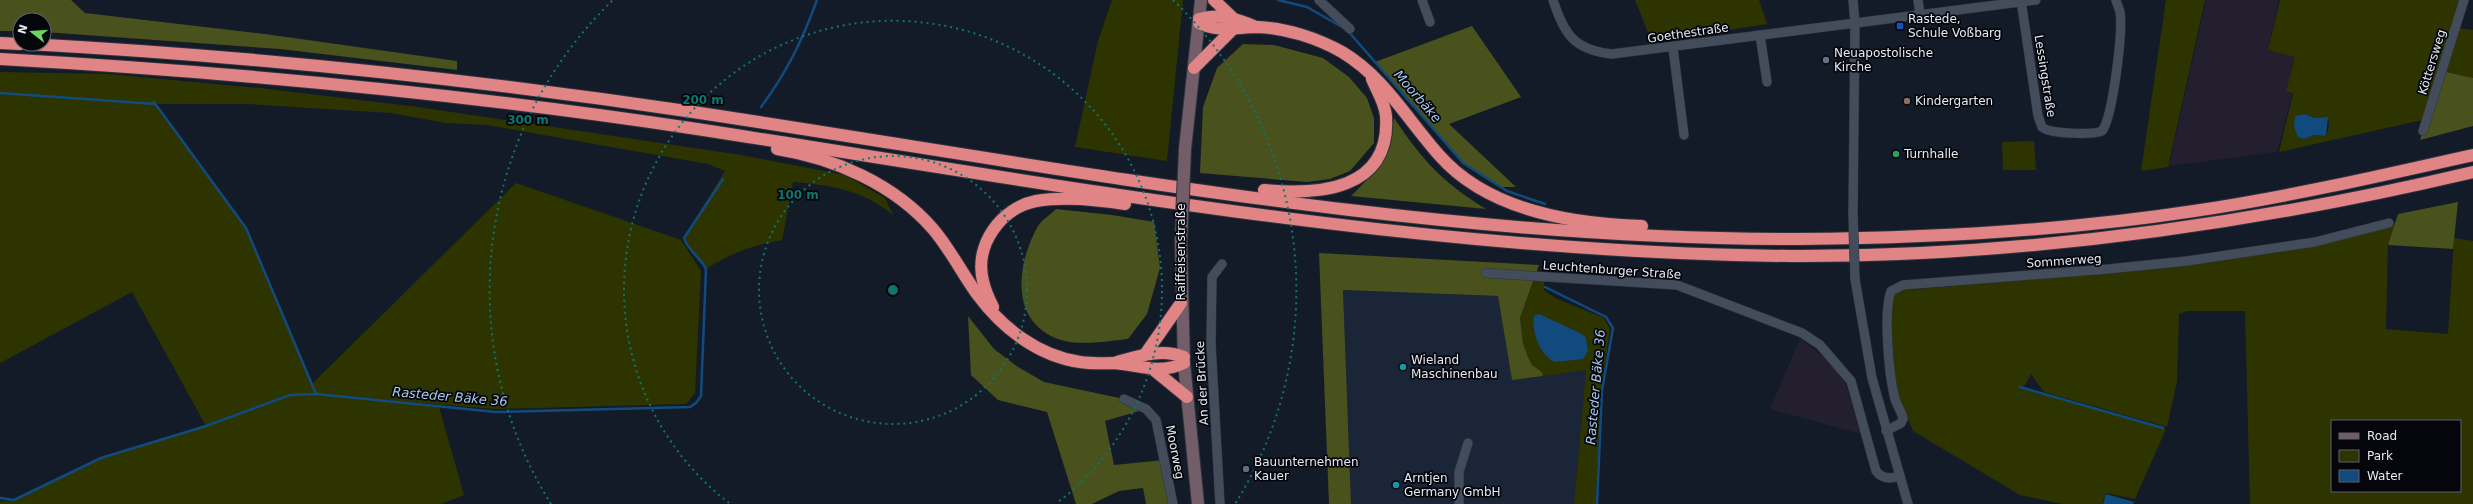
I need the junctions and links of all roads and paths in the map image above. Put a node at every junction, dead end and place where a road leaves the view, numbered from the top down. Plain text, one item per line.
1 (1201, 0) edge
2 (1214, 0) edge
3 (1319, 0) edge
4 (1422, 0) edge
5 (1553, 0) edge
6 (1853, 0) edge
7 (1918, 0) edge
8 (2036, 0) edge
9 (2116, 0) edge
10 (2464, 0) edge
11 (2021, 1) edge
12 (1920, 15) junction
13 (1233, 18) junction
14 (1199, 21) junction
15 (1430, 22) dead end
16 (1855, 23) junction
17 (1258, 27) junction
18 (1350, 29) dead end
19 (1232, 30) junction
20 (1760, 34) junction
21 (0, 42) edge
22 (12, 43) edge
23 (52, 46) edge
24 (1673, 48) junction
25 (0, 59) edge
26 (1194, 68) junction
27 (1370, 74) junction
28 (1767, 82) dead end
29 (692, 128) junction
30 (2423, 131) dead end
31 (1684, 135) dead end
32 (2473, 154) edge
33 (2473, 172) edge
34 (1198, 189) junction
35 (1194, 206) junction
36 (2389, 223) dead end
37 (1729, 238) junction
38 (1222, 264) dead end
39 (1486, 273) dead end
40 (1181, 303) junction
41 (996, 314) junction
42 (1146, 354) junction
43 (1184, 360) junction
44 (1113, 363) junction
45 (1154, 370) junction
46 (1187, 397) junction
47 (1124, 399) dead end
48 (1886, 431) junction
49 (1468, 443) dead end
50 (1900, 476) junction
51 (1172, 504) edge
52 (1198, 504) edge
53 (1220, 504) edge
54 (1459, 504) edge
55 (1908, 504) edge

1 - 14 main road, Raiffeisenstraße
2 - 13 highway
3 - 18 street
4 - 15 street
5 - 24 street, Goethestraße
6 - 16 street
7 - 12 street
8 - 11 street, Goethestraße
9 - 11 street, Lessingstraße
10 - 30 street, Köttersweg
11 - 12 street, Goethestraße
12 - 16 street, Goethestraße
13 - 14 highway
13 - 17 highway
14 - 19 highway
14 - 26 main road, Raiffeisenstraße
16 - 20 street, Goethestraße
16 - 48 street, bridge
17 - 19 highway
17 - 27 highway
19 - 26 highway
20 - 24 street, Goethestraße
20 - 28 street
21 - 22 highway
23 - 34 highway
24 - 31 street
25 - 29 highway
26 - 40 main road, Raiffeisenstraße, bridge
27 - 34 highway
27 - 37 highway
29 - 35 highway
29 - 41 highway
32 - 37 highway
33 - 35 highway
34 - 37 highway
35 - 41 highway
36 - 48 street, Sommerweg
38 - 53 street, An der Brücke
39 - 50 street, Leuchtenburger Straße
40 - 42 highway
40 - 43 main road, Raiffeisenstraße
41 - 44 highway
42 - 43 highway
42 - 44 highway
43 - 45 highway
43 - 46 main road, Raiffeisenstraße
44 - 45 highway
45 - 46 highway
46 - 52 main road, Raiffeisenstraße
47 - 51 street, Moorweg
48 - 50 street
49 - 54 street
50 - 55 street

